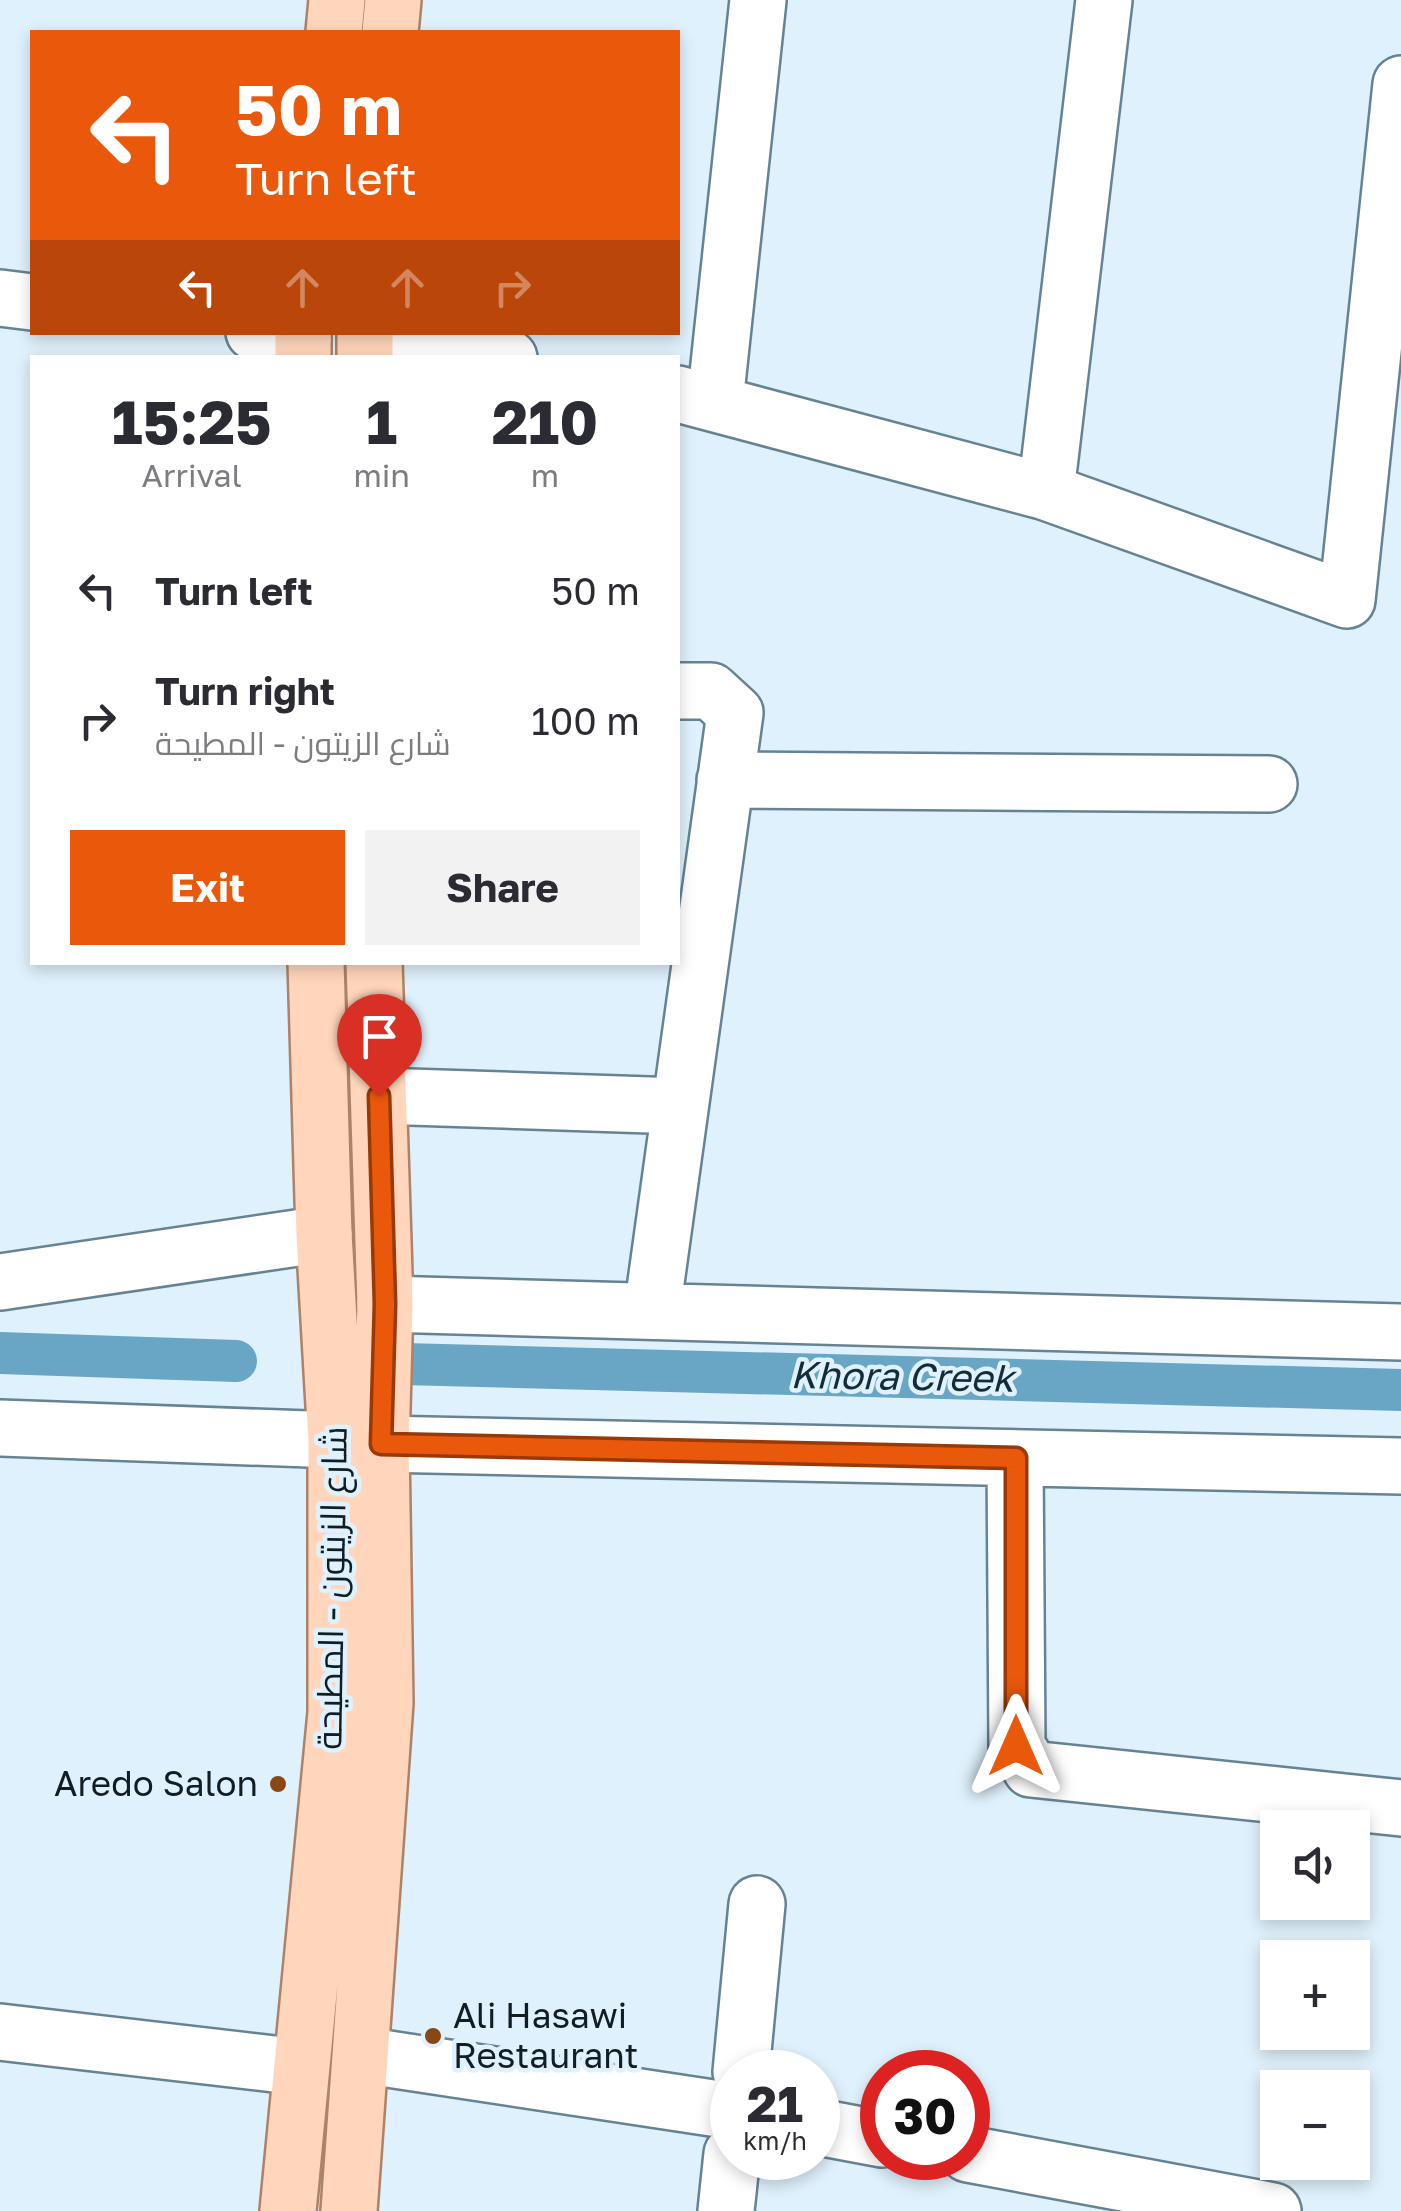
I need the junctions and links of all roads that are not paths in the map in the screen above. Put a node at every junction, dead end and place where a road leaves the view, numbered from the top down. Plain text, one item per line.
1 (335, 0) edge
2 (392, 0) edge
3 (758, 0) edge
4 (1104, 0) edge
5 (334, 30) edge
6 (390, 30) edge
7 (1401, 84) edge
8 (0, 298) edge
9 (30, 302) edge
10 (407, 335) edge
11 (496, 355) edge
12 (696, 398) edge
13 (1046, 492) junction
14 (680, 691) edge
15 (725, 780) junction
16 (1269, 784) dead end
17 (316, 965) edge
18 (374, 965) edge
19 (379, 1096) junction
20 (680, 1106) junction
21 (324, 1234) junction
22 (0, 1282) edge
23 (385, 1304) junction
24 (652, 1311) junction
25 (1401, 1332) edge
26 (0, 1428) edge
27 (358, 1442) junction
28 (1016, 1458) junction
29 (1401, 1466) edge
30 (1401, 1808) edge
31 (757, 1904) dead end
32 (0, 2032) edge
33 (743, 2050) edge
34 (362, 2055) junction
35 (300, 2067) junction
36 (710, 2108) edge
37 (990, 2158) edge
38 (729, 2180) edge
39 (288, 2211) edge
40 (349, 2211) edge
41 (726, 2211) edge
42 (1273, 2211) edge

1 - 5 main road
2 - 6 main road
3 - 12 street
4 - 13 street
7 - 13 street
8 - 9 street
10 - 11 street
12 - 13 street
14 - 15 street
15 - 16 street
15 - 20 street
17 - 21 main road, شارع الزيتون - المطيحة
18 - 19 main road, شارع الزيتون - المطيحة
19 - 20 street
19 - 23 main road, شارع الزيتون - المطيحة
20 - 24 street
21 - 22 street
21 - 27 main road, شارع الزيتون - المطيحة
23 - 24 street
23 - 27 main road, شارع الزيتون - المطيحة
24 - 25 street
26 - 27 street
27 - 28 street
27 - 34 main road, شارع الزيتون - المطيحة
27 - 35 main road, شارع الزيتون - المطيحة
28 - 29 street
28 - 30 street
31 - 33 street
32 - 35 street
34 - 36 street
34 - 40 main road, شارع الزيتون - المطيحة
35 - 39 main road, شارع الزيتون - المطيحة
37 - 42 street
38 - 41 street

